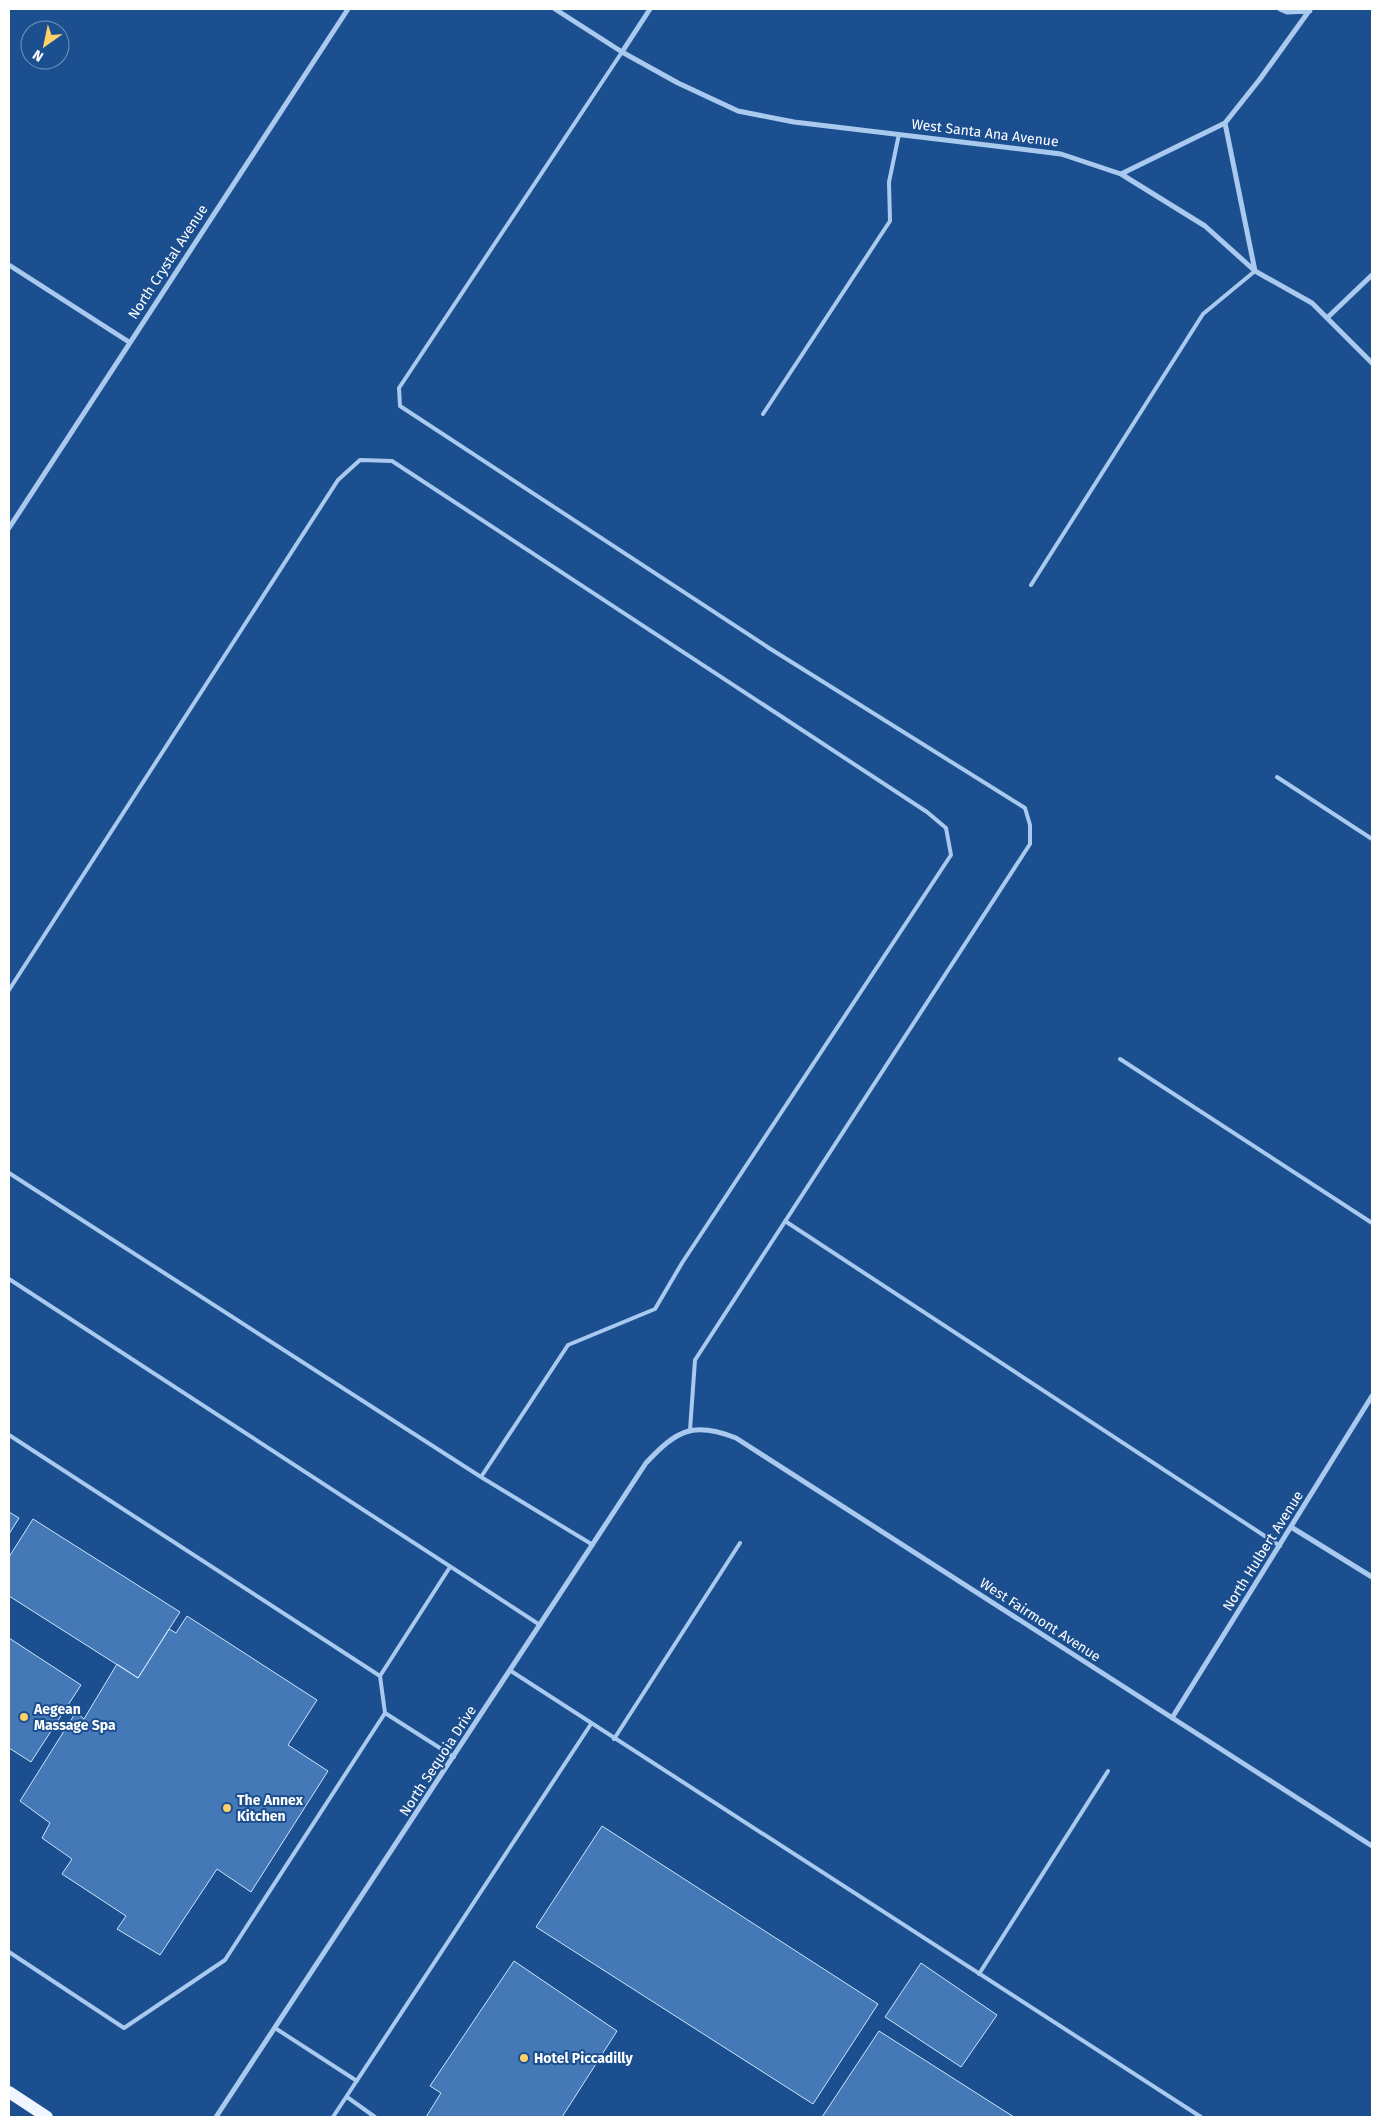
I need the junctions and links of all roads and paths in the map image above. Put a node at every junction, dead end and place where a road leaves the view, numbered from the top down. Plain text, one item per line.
1 (348, 9) edge
2 (556, 9) edge
3 (650, 9) edge
4 (1280, 9) edge
5 (1310, 10) edge
6 (622, 52) junction
7 (1225, 123) junction
8 (899, 134) junction
9 (1121, 174) junction
10 (9, 265) edge
11 (1255, 271) junction
12 (1372, 275) edge
13 (1327, 318) junction
14 (129, 342) junction
15 (1372, 363) edge
16 (763, 414) dead end
17 (9, 528) edge
18 (1030, 586) dead end
19 (1277, 776) dead end
20 (1372, 839) edge
21 (9, 990) edge
22 (1120, 1058) dead end
23 (9, 1173) edge
24 (785, 1221) junction
25 (1372, 1223) edge
26 (9, 1279) edge
27 (1372, 1396) edge
28 (690, 1430) junction
29 (9, 1435) edge
30 (481, 1477) junction
31 (1291, 1528) junction
32 (740, 1543) dead end
33 (593, 1545) junction
34 (1280, 1546) junction
35 (450, 1567) junction
36 (1372, 1577) edge
37 (540, 1625) junction
38 (511, 1671) junction
39 (380, 1676) junction
40 (385, 1713) junction
41 (1172, 1718) junction
42 (591, 1724) junction
43 (614, 1739) junction
44 (454, 1757) junction
45 (1108, 1770) dead end
46 (1372, 1846) edge
47 (9, 1952) edge
48 (979, 1974) junction
49 (275, 2028) junction
50 (357, 2081) junction
51 (9, 2092) edge
52 (347, 2097) junction
53 (46, 2117) edge
54 (216, 2117) edge
55 (334, 2117) edge
56 (375, 2117) edge
57 (1201, 2117) edge

1 - 14 street, North Crystal Avenue
2 - 6 street, West Santa Ana Avenue
3 - 6 street
4 - 5 street
5 - 7 street
6 - 8 street, West Santa Ana Avenue
6 - 24 lane
7 - 9 street
7 - 11 street
8 - 9 street, West Santa Ana Avenue
8 - 16 lane
9 - 11 street, West Santa Ana Avenue
10 - 14 street
11 - 13 street, West Santa Ana Avenue
11 - 18 lane
12 - 13 street
13 - 15 street, West Santa Ana Avenue
14 - 17 street, North Crystal Avenue
19 - 20 lane
21 - 30 lane
22 - 25 lane
23 - 30 lane
24 - 28 lane
24 - 34 lane
26 - 35 lane
27 - 31 street, North Hulbert Avenue
28 - 33 street, North Sequoia Drive
28 - 41 street, West Fairmont Avenue
29 - 39 lane
30 - 33 lane
31 - 34 street, North Hulbert Avenue
31 - 36 street
32 - 43 lane
33 - 37 street, North Sequoia Drive
34 - 41 street, North Hulbert Avenue
35 - 37 lane
35 - 39 lane
37 - 38 street, North Sequoia Drive
38 - 42 lane
38 - 44 street, North Sequoia Drive
39 - 40 lane
40 - 44 lane
40 - 47 lane
41 - 46 street, West Fairmont Avenue
42 - 43 lane
42 - 50 lane
43 - 48 lane
44 - 49 street, North Sequoia Drive
45 - 48 lane
48 - 57 lane
49 - 50 lane
49 - 54 street, North Sequoia Drive
50 - 52 lane
51 - 53 main road
52 - 55 lane
52 - 56 lane

